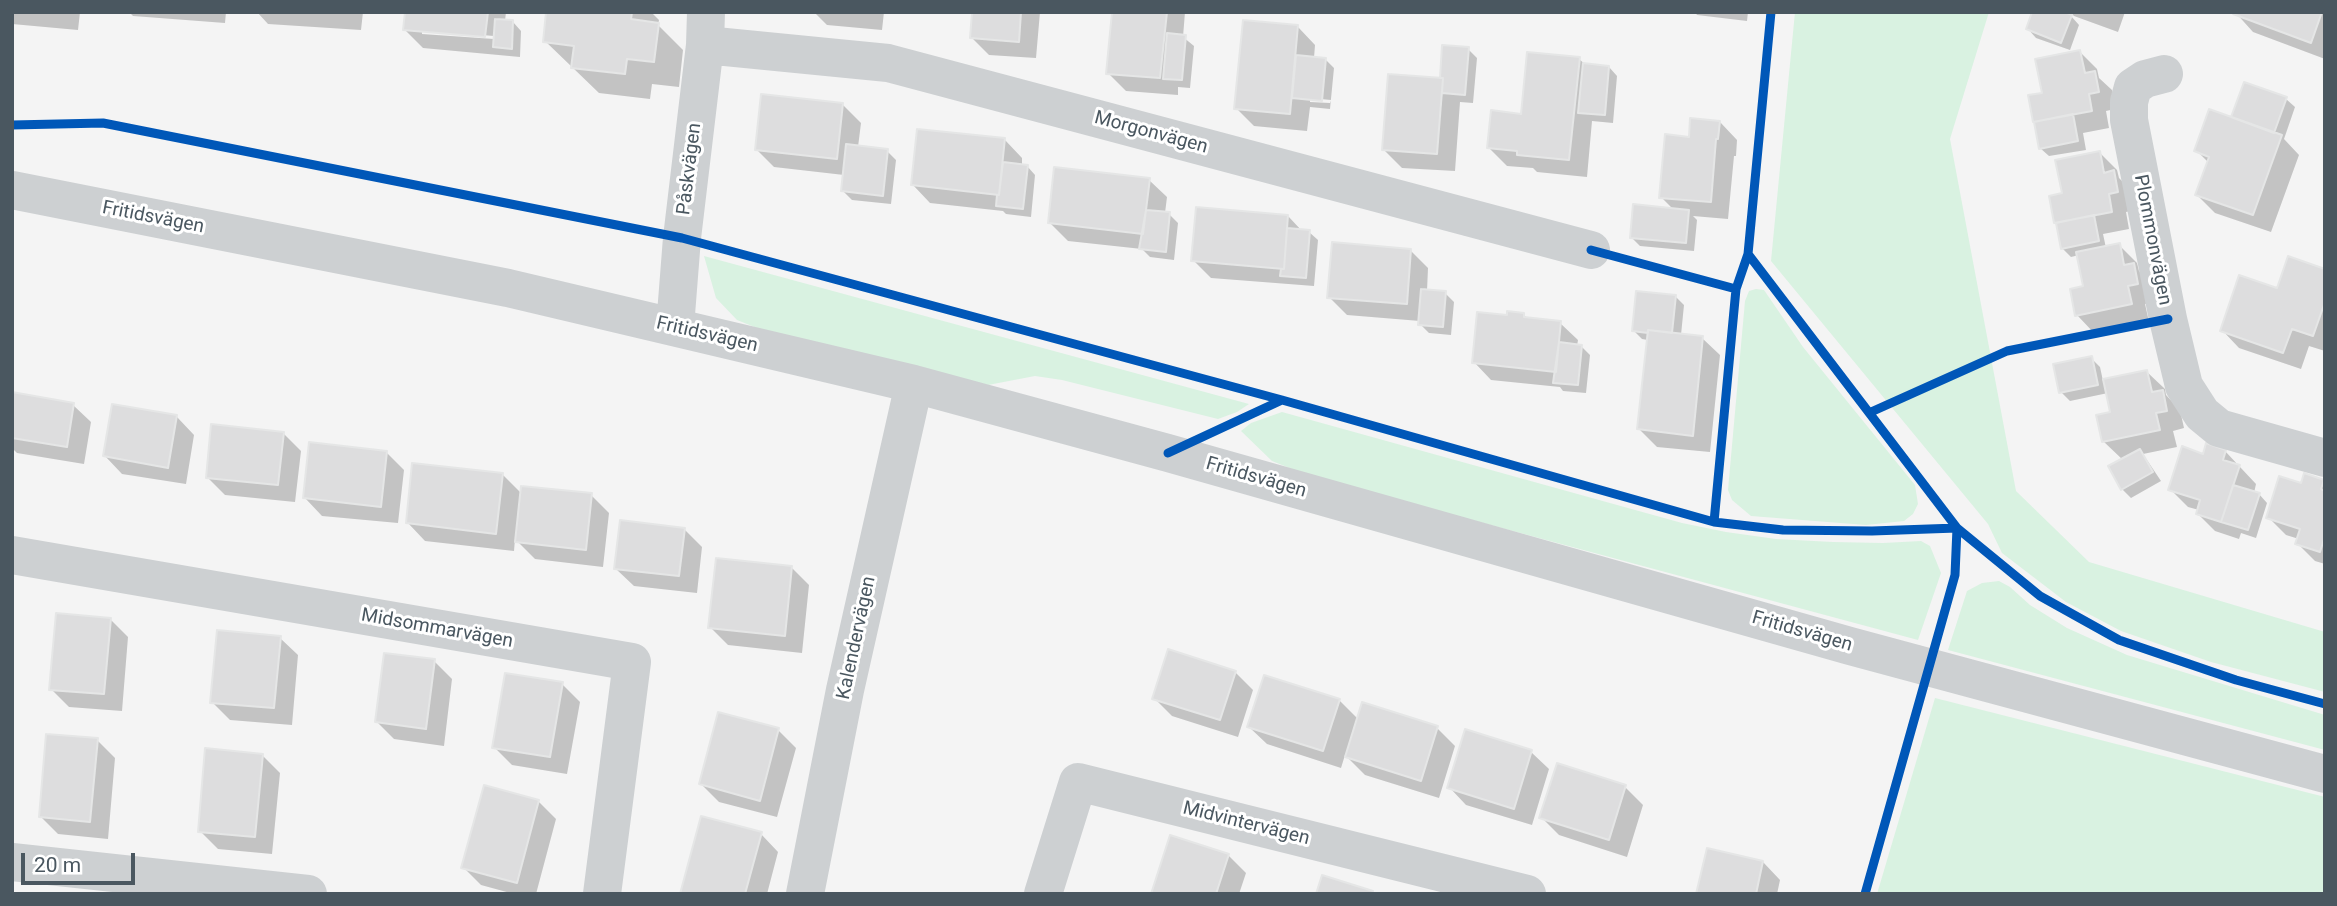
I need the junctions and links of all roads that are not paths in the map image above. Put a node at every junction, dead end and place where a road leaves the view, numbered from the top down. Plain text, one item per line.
1 (706, 29) edge
2 (2164, 74) dead end
3 (12, 191) edge
4 (1591, 250) dead end
5 (676, 327) junction
6 (914, 384) junction
7 (2325, 458) edge
8 (12, 555) edge
9 (2325, 774) edge
10 (12, 862) edge
11 (307, 894) edge
12 (602, 894) edge
13 (805, 894) edge
14 (1043, 894) edge
15 (1527, 894) edge

1 - 4 street, Morgonvägen
1 - 5 street, Påskvägen
2 - 7 street, Plommonvägen
3 - 5 street, Fritidsvägen
5 - 6 street, Fritidsvägen
6 - 9 street, Fritidsvägen
6 - 13 street, Kalendervägen
8 - 12 street, Midsommarvägen
10 - 11 street
14 - 15 street, Midvintervägen

